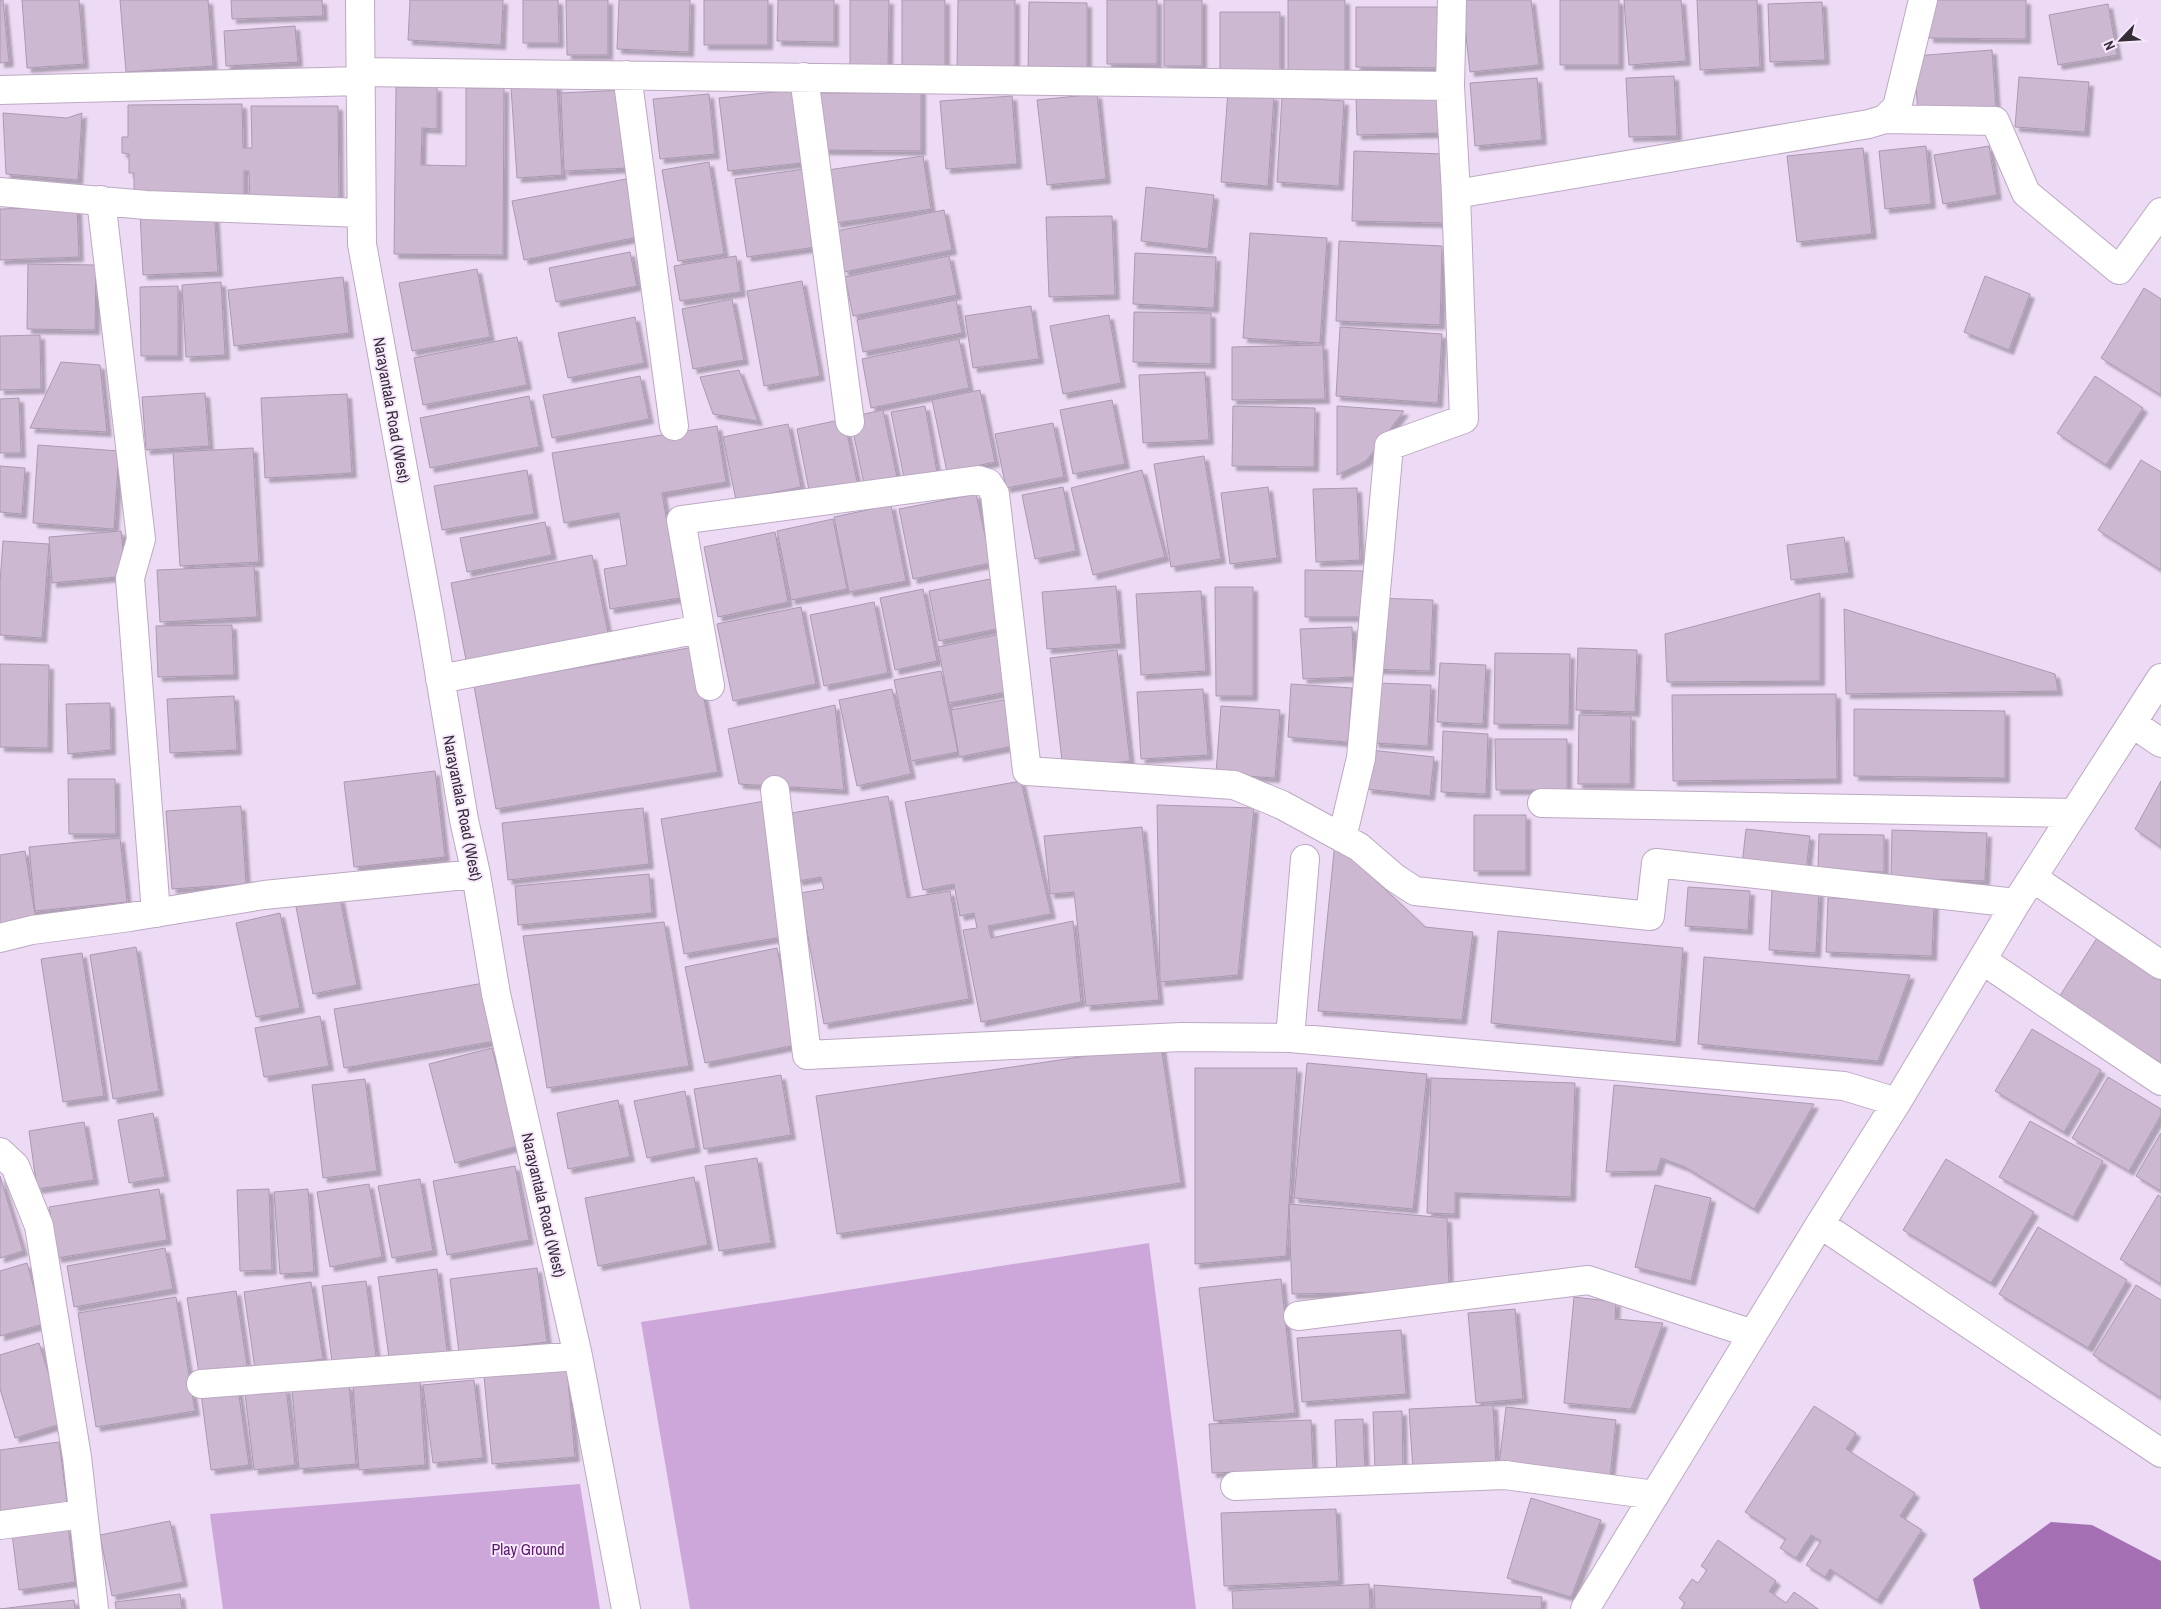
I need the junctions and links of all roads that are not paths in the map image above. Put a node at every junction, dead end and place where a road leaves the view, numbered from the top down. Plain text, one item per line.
1 (360, 0) edge
2 (1452, 0) edge
3 (1923, 0) edge
4 (627, 75) junction
5 (361, 76) junction
6 (804, 77) junction
7 (1450, 86) junction
8 (0, 90) edge
9 (1885, 118) junction
10 (0, 192) edge
11 (1456, 194) junction
12 (101, 200) junction
13 (2161, 212) edge
14 (361, 213) junction
15 (850, 422) dead end
16 (674, 426) dead end
17 (700, 629) junction
18 (2161, 678) edge
19 (440, 679) junction
20 (710, 686) dead end
21 (2132, 723) junction
22 (2161, 743) edge
23 (775, 790) dead end
24 (1542, 803) dead end
25 (2074, 813) junction
26 (1342, 838) junction
27 (1305, 859) dead end
28 (476, 874) junction
29 (2033, 878) junction
30 (2016, 903) junction
31 (156, 912) junction
32 (0, 938) edge
33 (1982, 960) junction
34 (2161, 965) edge
35 (1290, 1038) junction
36 (2161, 1081) edge
37 (1897, 1102) junction
38 (0, 1152) edge
39 (1820, 1224) junction
40 (1298, 1316) dead end
41 (1753, 1334) junction
42 (578, 1356) junction
43 (201, 1384) dead end
44 (2161, 1453) edge
45 (1235, 1486) dead end
46 (1655, 1495) junction
47 (83, 1514) junction
48 (0, 1525) edge
49 (94, 1609) edge
50 (626, 1609) edge
51 (1585, 1609) edge

1 - 5 street, Narayantala Road (West)
2 - 7 street
3 - 9 street
4 - 5 street
4 - 6 street
4 - 16 street
5 - 8 street
5 - 14 street, Narayantala Road (West)
6 - 7 street
6 - 15 street
7 - 11 street
9 - 11 street
9 - 13 street
10 - 12 street
11 - 26 street
12 - 14 street
12 - 31 street
14 - 19 street, Narayantala Road (West)
17 - 19 street
17 - 20 street
17 - 26 street
18 - 21 street
19 - 28 street, Narayantala Road (West)
21 - 22 street
21 - 25 street
23 - 35 street
24 - 25 street
25 - 29 street
26 - 30 street
27 - 35 street
28 - 31 street
28 - 42 street, Narayantala Road (West)
29 - 30 street
29 - 34 street
30 - 33 street
31 - 32 street
33 - 36 street
33 - 37 street
35 - 37 street
37 - 39 street
38 - 47 street
39 - 41 street
39 - 44 street
40 - 41 street
41 - 46 street
42 - 43 street
42 - 50 street, Narayantala Road (West)
45 - 46 street
46 - 51 street
47 - 48 street
47 - 49 street

